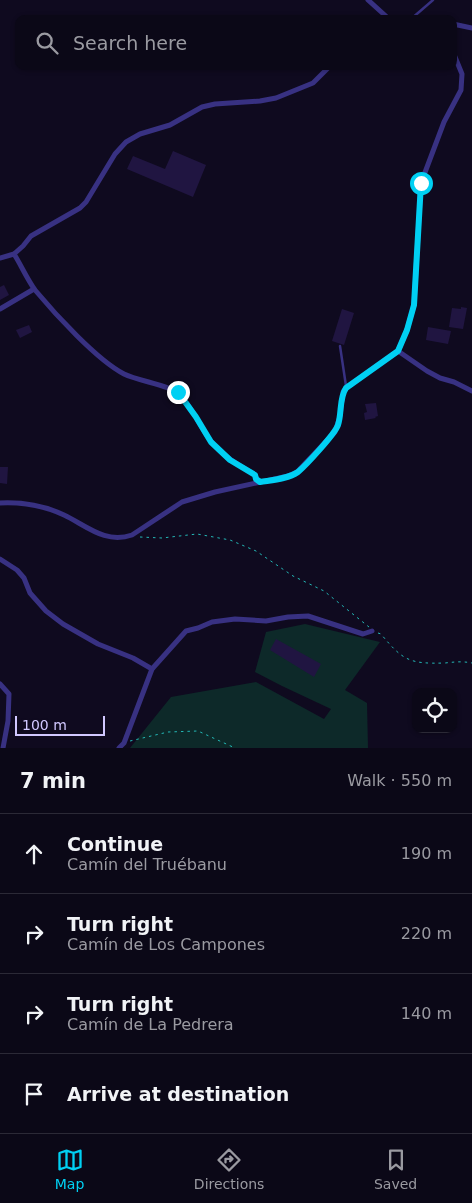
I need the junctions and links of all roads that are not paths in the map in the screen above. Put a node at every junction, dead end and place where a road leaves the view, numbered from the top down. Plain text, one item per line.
1 (368, 0) edge
2 (433, 0) edge
3 (385, 15) edge
4 (416, 15) edge
5 (457, 25) edge
6 (472, 28) edge
7 (457, 62) edge
8 (326, 70) edge
9 (14, 254) junction
10 (0, 258) edge
11 (34, 289) junction
12 (0, 309) edge
13 (340, 346) dead end
14 (398, 351) junction
15 (346, 388) junction
16 (472, 391) edge
17 (260, 482) junction
18 (0, 503) edge
19 (0, 559) edge
20 (372, 631) road end
21 (152, 669) junction
22 (0, 684) edge
23 (3, 748) edge
24 (119, 748) edge

1 - 3 street
2 - 4 lane
5 - 6 street
7 - 14 street
8 - 9 street
9 - 10 street
9 - 11 street
11 - 12 street
11 - 17 street
13 - 15 lane
14 - 15 street
14 - 16 street
15 - 17 street
17 - 18 street
19 - 21 street
20 - 21 street
21 - 24 street
22 - 23 street

